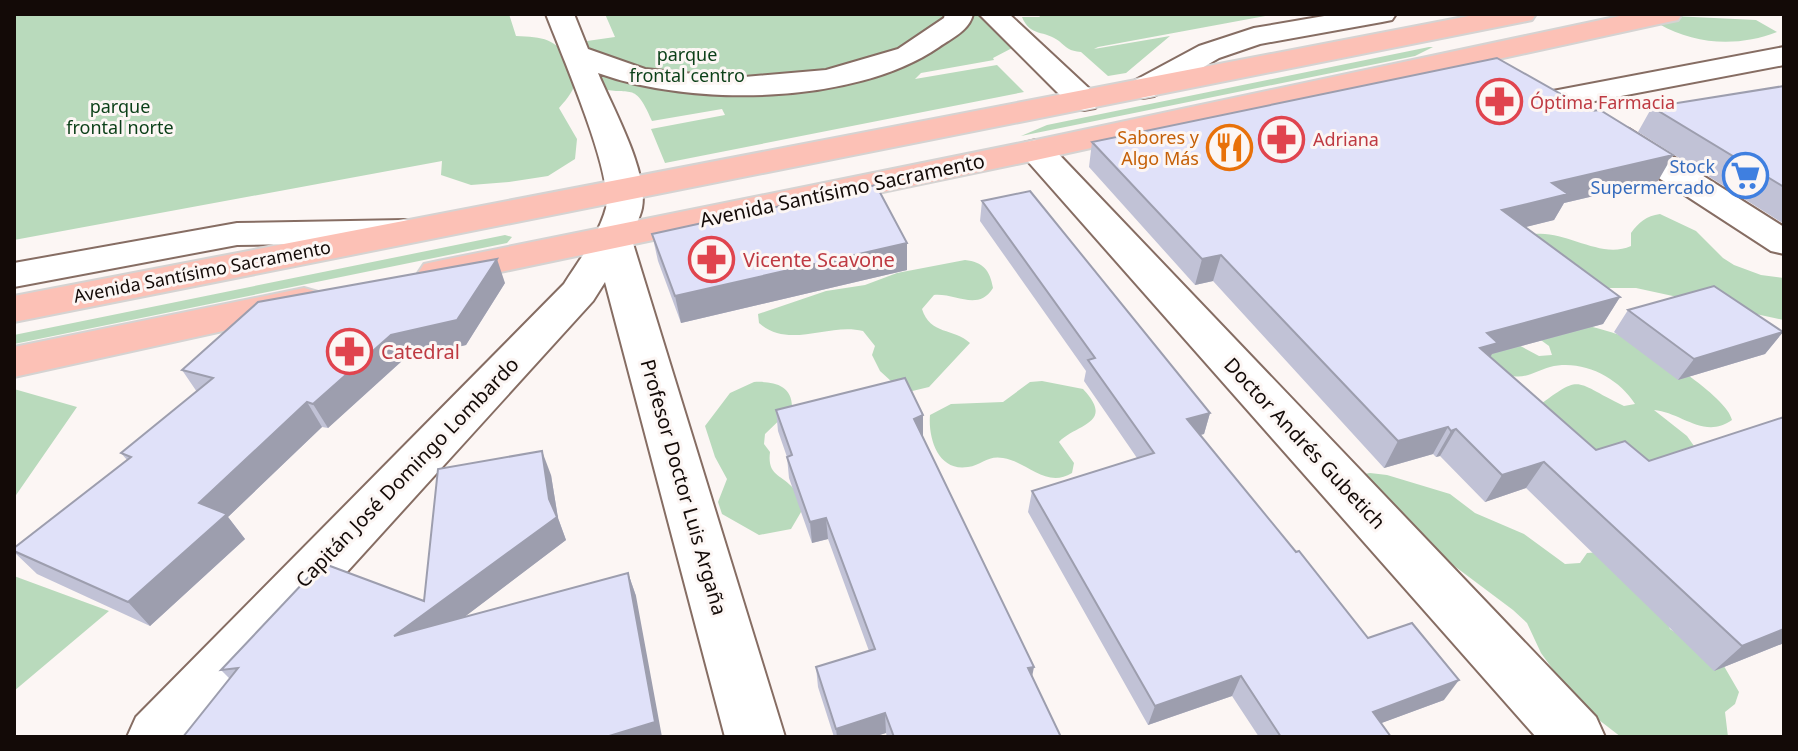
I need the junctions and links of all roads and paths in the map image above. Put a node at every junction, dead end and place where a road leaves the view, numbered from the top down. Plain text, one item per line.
1 (560, 14) edge
2 (959, 14) edge
3 (993, 14) edge
4 (1382, 14) edge
5 (1522, 14) edge
6 (1668, 14) edge
7 (1487, 53) junction
8 (574, 54) junction
9 (1784, 56) edge
10 (1538, 86) junction
11 (1143, 89) junction
12 (1084, 101) junction
13 (1645, 117) dead end
14 (1599, 125) junction
15 (1036, 150) junction
16 (620, 210) junction
17 (405, 231) junction
18 (1784, 243) edge
19 (14, 275) edge
20 (397, 281) edge
21 (336, 294) edge
22 (14, 309) edge
23 (14, 362) edge
24 (157, 737) edge
25 (755, 737) edge
26 (1575, 737) edge

1 - 8 street, Profesor Doctor Luis Argaña
2 - 8 street
3 - 12 street
4 - 11 street
5 - 11 main road, Avenida Santísimo Sacramento
6 - 7 main road, Avenida Santísimo Sacramento
7 - 10 street
7 - 15 main road, Avenida Santísimo Sacramento
8 - 16 street, Profesor Doctor Luis Argaña
9 - 10 street
10 - 14 street
11 - 12 main road, Avenida Santísimo Sacramento
12 - 16 main road, Avenida Santísimo Sacramento
13 - 14 street
14 - 18 street
15 - 16 main road, Avenida Santísimo Sacramento
15 - 26 street, Doctor Andrés Gubetich
16 - 17 main road, Avenida Santísimo Sacramento
16 - 20 main road, Avenida Santísimo Sacramento
16 - 24 street, Capitán José Domingo Lombardo
16 - 25 street, Profesor Doctor Luis Argaña
17 - 19 street
17 - 22 main road, Avenida Santísimo Sacramento
21 - 23 main road

